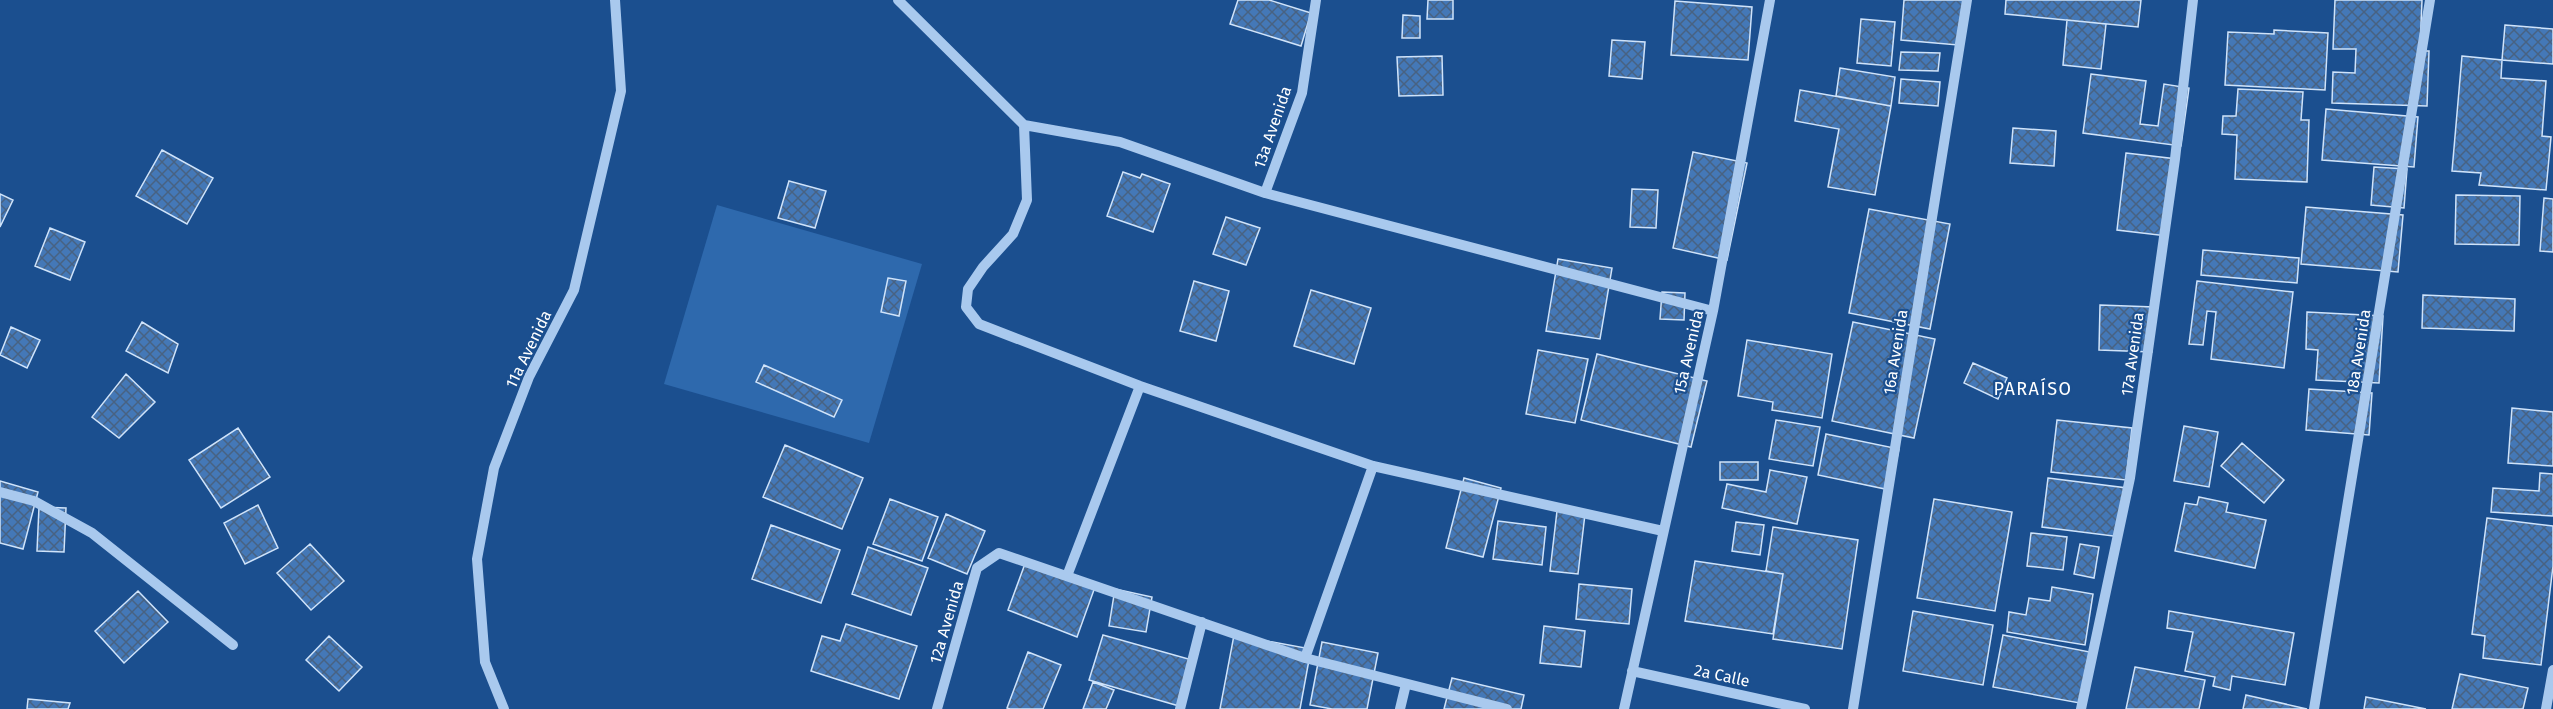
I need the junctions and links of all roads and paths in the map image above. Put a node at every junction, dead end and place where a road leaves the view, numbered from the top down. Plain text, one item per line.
1 (615, 0) edge
2 (898, 0) edge
3 (1316, 0) edge
4 (1770, 0) edge
5 (1967, 0) edge
6 (2193, 0) edge
7 (2430, 0) edge
8 (1024, 125) junction
9 (1265, 193) junction
10 (1713, 311) junction
11 (1140, 386) junction
12 (1373, 466) junction
13 (0, 492) edge
14 (1663, 531) junction
15 (1067, 576) junction
16 (1202, 622) junction
17 (233, 645) dead end
18 (1305, 658) junction
19 (2553, 670) edge
20 (1632, 671) junction
21 (1406, 684) junction
22 (504, 709) edge
23 (937, 709) edge
24 (1180, 709) edge
25 (1400, 709) edge
26 (1507, 709) edge
27 (1624, 709) edge
28 (1805, 709) edge
29 (1853, 709) edge
30 (2081, 709) edge
31 (2314, 709) edge
32 (2546, 709) edge

1 - 22 street, 11a Avenida
2 - 8 street
3 - 9 street, 13a Avenida
4 - 10 street, 15a Avenida
5 - 29 street, 16a Avenida
6 - 30 street, 17a Avenida
7 - 31 street, 18a Avenida
8 - 9 street
8 - 11 street
9 - 10 street
10 - 14 street, 15a Avenida
11 - 12 street
11 - 15 street
12 - 14 street
12 - 18 street
13 - 17 street
14 - 20 street, 15a Avenida
15 - 16 street
15 - 23 street, 12a Avenida
16 - 18 street
16 - 24 street
18 - 21 street
19 - 32 street
20 - 27 street, 15a Avenida
20 - 28 street, 2a Calle
21 - 25 street
21 - 26 street

